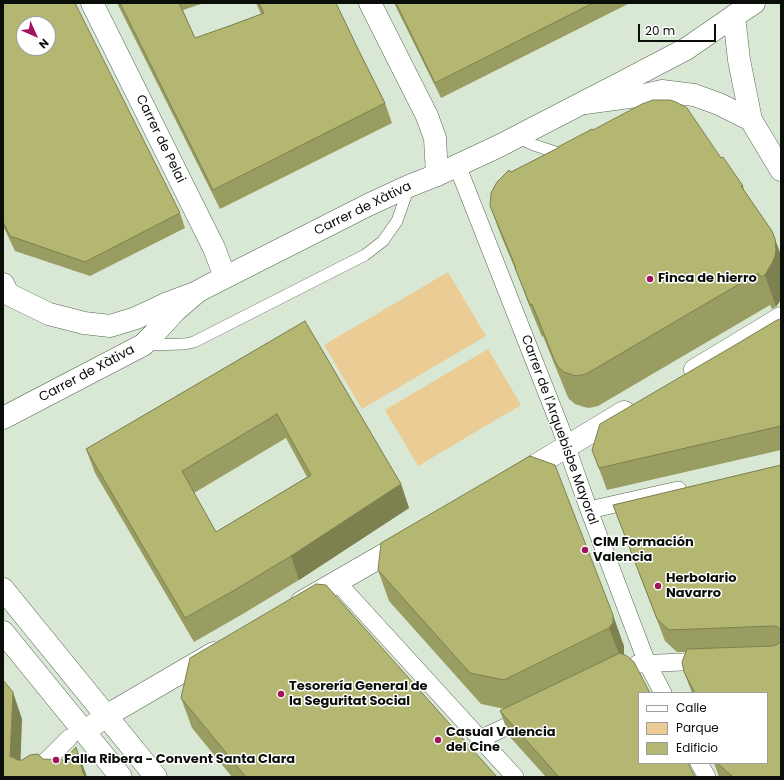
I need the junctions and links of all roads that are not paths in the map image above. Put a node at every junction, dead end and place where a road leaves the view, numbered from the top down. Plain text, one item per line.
1 (92, 3) edge
2 (370, 3) edge
3 (754, 3) edge
4 (734, 16) junction
5 (582, 103) junction
6 (751, 120) junction
7 (517, 137) junction
8 (576, 154) edge
9 (457, 166) junction
10 (781, 170) edge
11 (437, 175) junction
12 (409, 186) junction
13 (224, 277) junction
14 (5, 292) edge
15 (197, 292) junction
16 (781, 318) edge
17 (143, 345) junction
18 (681, 378) edge
19 (640, 403) edge
20 (3, 418) edge
21 (567, 447) junction
22 (696, 486) edge
23 (499, 487) edge
24 (589, 510) junction
25 (425, 530) edge
26 (337, 582) junction
27 (3, 589) edge
28 (283, 613) edge
29 (3, 632) edge
30 (229, 645) edge
31 (718, 660) edge
32 (647, 663) junction
33 (620, 671) edge
34 (662, 692) edge
35 (543, 708) edge
36 (106, 716) junction
37 (76, 735) junction
38 (480, 739) junction
39 (700, 764) edge
40 (30, 777) edge
41 (121, 777) edge
42 (156, 777) edge
43 (515, 777) edge
44 (707, 777) edge

1 - 13 street, Carrer de Pelai
2 - 11 street
3 - 4 street, Carrer de Xàtiva
4 - 5 street, Carrer de Xàtiva
4 - 6 street
5 - 6 street
5 - 7 street, Carrer de Xàtiva
6 - 10 street
7 - 8 lane
7 - 9 street, Carrer de Xàtiva
9 - 11 street, Carrer de Xàtiva
9 - 21 street, Carrer de l'Arquebisbe Mayoral
11 - 12 street, Carrer de Xàtiva
12 - 13 street, Carrer de Xàtiva
12 - 17 lane
13 - 15 street, Carrer de Xàtiva
14 - 15 street
15 - 17 street, Carrer de Xàtiva
16 - 18 street
17 - 20 street, Carrer de Xàtiva
19 - 21 street
21 - 23 street
21 - 24 street, Carrer de l'Arquebisbe Mayoral
22 - 24 street
24 - 32 street, Carrer de l'Arquebisbe Mayoral
25 - 26 street
26 - 28 street
26 - 38 street
27 - 36 street
29 - 37 street
30 - 36 street
31 - 32 street
32 - 33 street
32 - 34 street, Carrer de l'Arquebisbe Mayoral
35 - 38 street
36 - 37 street
36 - 42 street
37 - 40 street
37 - 41 street
38 - 43 street
39 - 44 street

